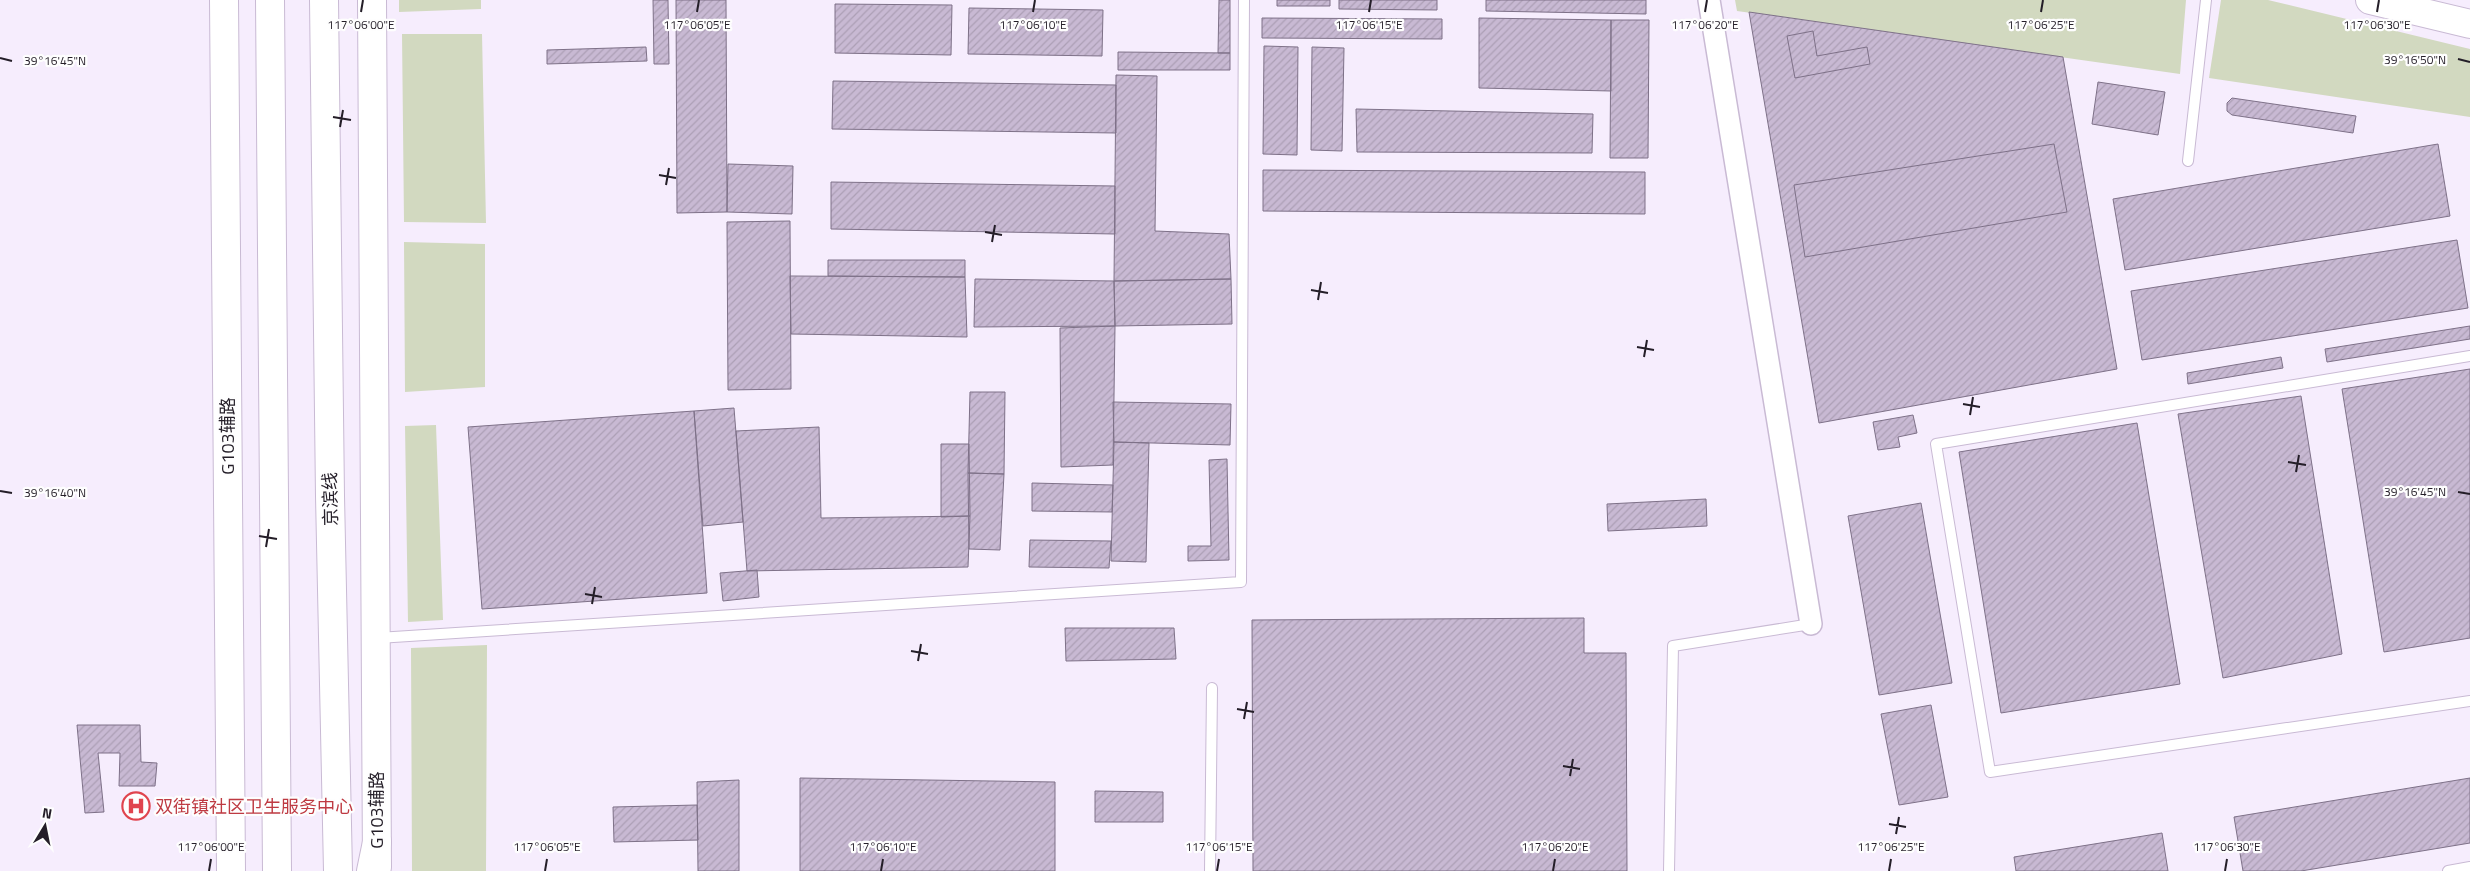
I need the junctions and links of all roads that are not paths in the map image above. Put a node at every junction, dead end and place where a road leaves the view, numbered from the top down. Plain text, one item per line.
1 (224, 0) edge
2 (270, 0) edge
3 (324, 0) edge
4 (372, 0) edge
5 (1244, 0) edge
6 (1709, 0) edge
7 (2206, 0) edge
8 (2370, 0) edge
9 (2470, 24) edge
10 (2188, 161) dead end
11 (2470, 356) edge
12 (1811, 624) joint
13 (375, 638) junction
14 (1212, 688) dead end
15 (2470, 701) edge
16 (376, 842) junction
17 (2470, 867) edge
18 (231, 871) edge
19 (277, 871) edge
20 (338, 871) edge
21 (371, 871) edge
22 (376, 871) edge
23 (1210, 871) edge
24 (1669, 871) edge
25 (2448, 871) edge

1 - 18 main road, G103辅路
2 - 19 main road
3 - 20 main road, 京滨线
4 - 13 main road, G103辅路
5 - 13 lane
6 - 12 street
7 - 10 lane
8 - 9 main road
11 - 15 lane
12 - 24 lane
13 - 16 main road, G103辅路
14 - 23 lane
16 - 21 main road
16 - 22 main road, G103辅路
17 - 25 lane

